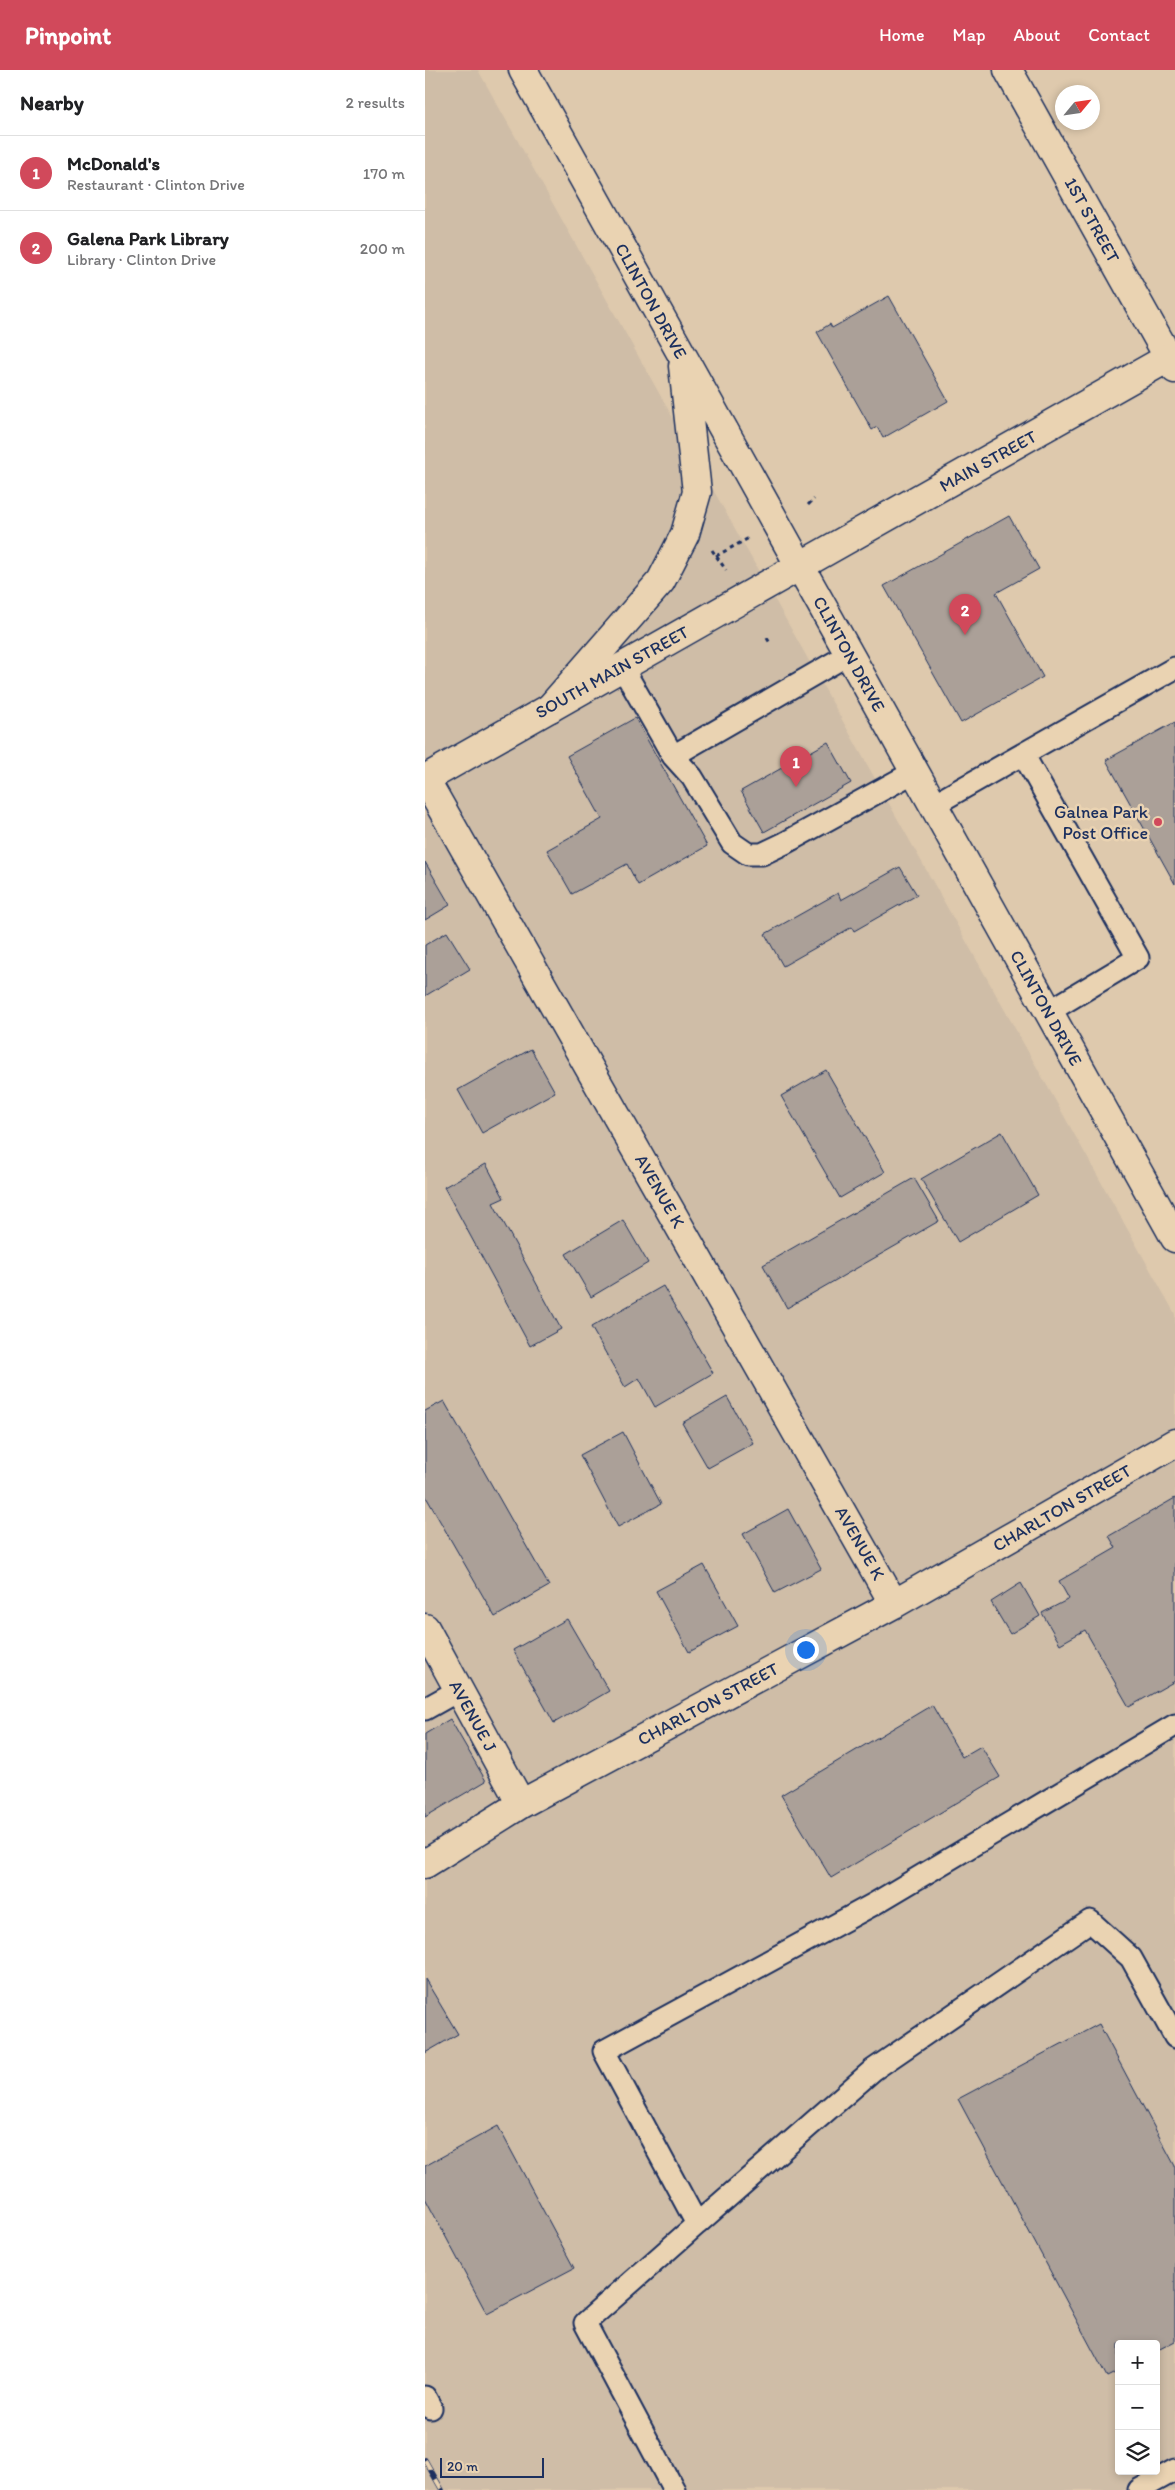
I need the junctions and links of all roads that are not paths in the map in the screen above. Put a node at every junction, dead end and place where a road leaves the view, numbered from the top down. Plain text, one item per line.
1 (523, 70) edge
2 (1008, 70) edge
3 (682, 355) junction
4 (1173, 360) edge
5 (799, 566) junction
6 (849, 654) junction
7 (621, 667) junction
8 (1175, 668) edge
9 (550, 708) junction
10 (1023, 754) junction
11 (673, 756) junction
12 (914, 772) junction
13 (425, 779) edge
14 (933, 805) junction
15 (1048, 1012) junction
16 (1175, 1238) edge
17 (1175, 1443) edge
18 (894, 1604) junction
19 (425, 1628) edge
20 (459, 1690) junction
21 (425, 1709) edge
22 (1175, 1725) edge
23 (521, 1804) junction
24 (425, 1864) edge
25 (1175, 2037) edge
26 (697, 2224) junction
27 (1175, 2470) edge
28 (674, 2490) edge
29 (1139, 2490) edge

1 - 3 street, CLINTON DRIVE
2 - 4 street, 1ST STREET
3 - 5 street, CLINTON DRIVE
3 - 9 street
4 - 5 street, MAIN STREET
5 - 6 street, CLINTON DRIVE
5 - 7 street, SOUTH MAIN STREET
6 - 11 lane
6 - 12 street, CLINTON DRIVE
7 - 9 street, SOUTH MAIN STREET
7 - 11 lane
8 - 10 lane
9 - 13 street, SOUTH MAIN STREET
10 - 14 lane
10 - 15 lane
11 - 12 lane
12 - 14 street, CLINTON DRIVE
13 - 18 street, AVENUE K
14 - 15 street, CLINTON DRIVE
15 - 16 street, CLINTON DRIVE
17 - 18 street, CHARLTON STREET
18 - 23 street, CHARLTON STREET
19 - 20 street, AVENUE J
20 - 21 lane
20 - 23 street, AVENUE J
22 - 26 lane
23 - 24 street, CHARLTON STREET
25 - 26 lane
26 - 28 lane
27 - 29 lane

